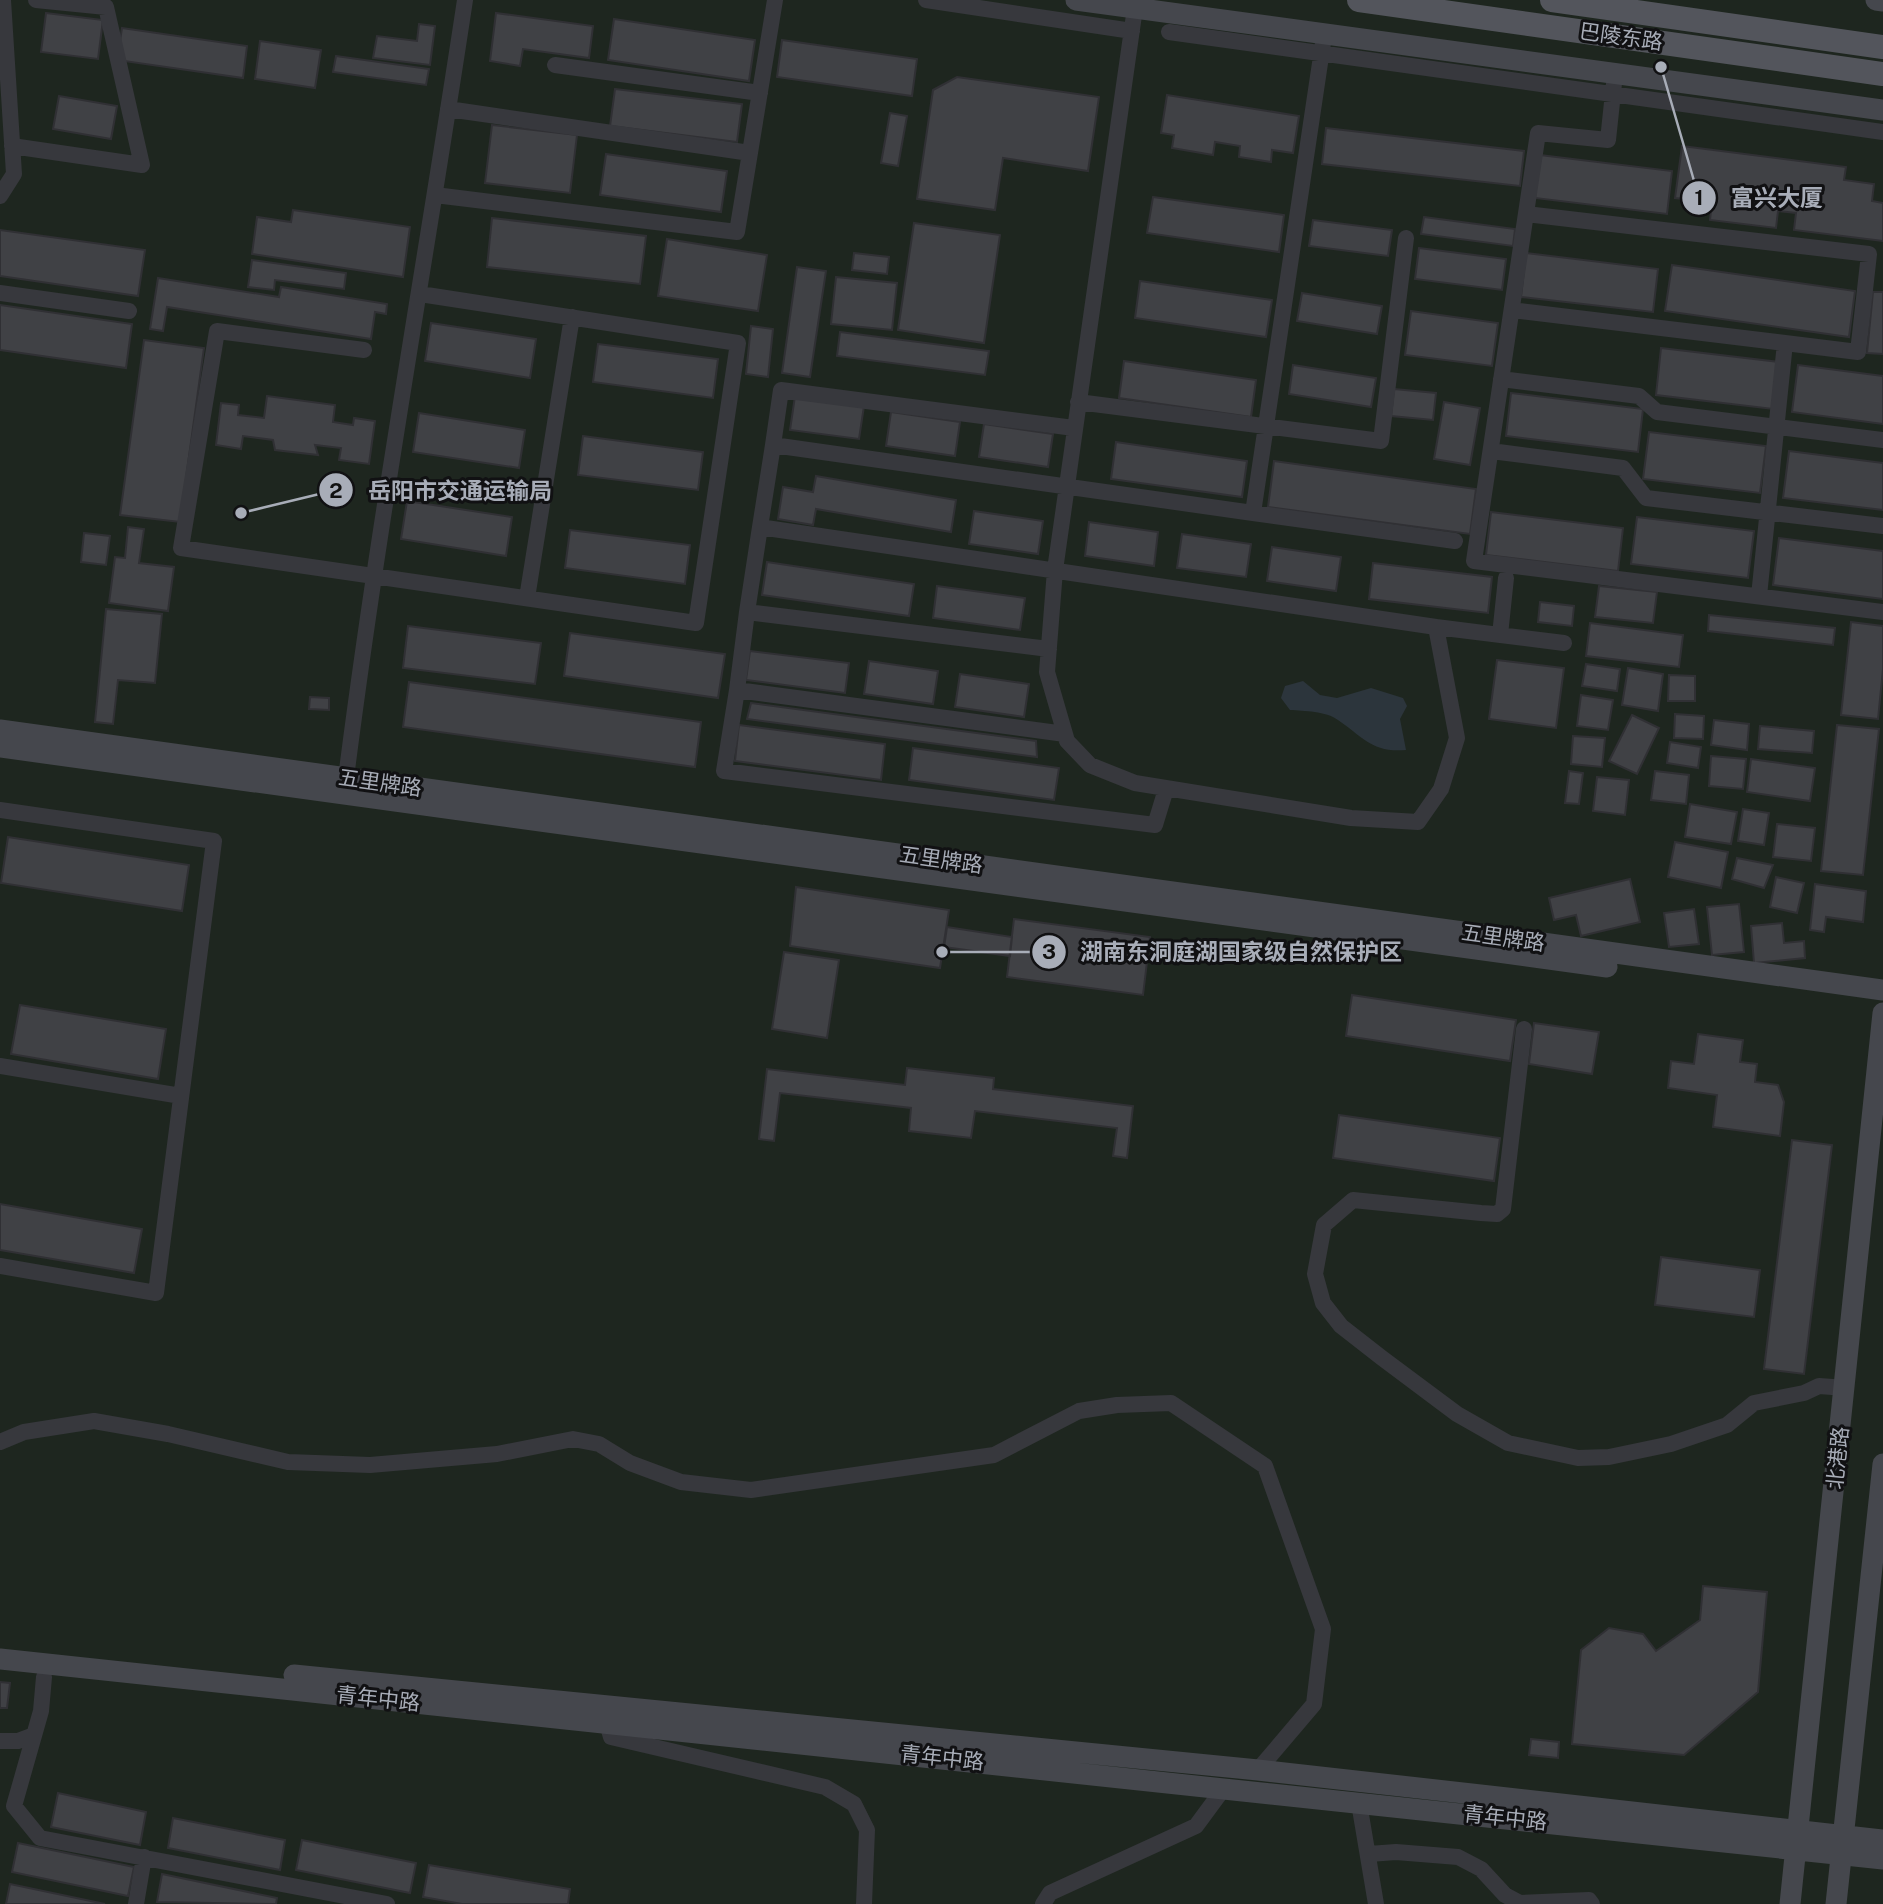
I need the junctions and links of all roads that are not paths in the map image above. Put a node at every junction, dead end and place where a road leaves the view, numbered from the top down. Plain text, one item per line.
1 (3, 0) edge
2 (36, 0) edge
3 (465, 0) edge
4 (775, 0) edge
5 (926, 0) edge
6 (1076, 0) edge
7 (1359, 0) edge
8 (1552, 0) edge
9 (1876, 0) edge
10 (1883, 1) edge
11 (1135, 8) junction
12 (1132, 31) junction
13 (1169, 32) dead end
14 (1325, 34) junction
15 (1883, 47) edge
16 (555, 65) dead end
17 (1615, 74) junction
18 (1883, 74) edge
19 (760, 93) junction
20 (449, 109) junction
21 (1883, 110) edge
22 (1883, 132) edge
23 (12, 146) junction
24 (750, 153) junction
25 (435, 195) junction
26 (0, 196) edge
27 (1527, 214) junction
28 (1406, 238) dead end
29 (1876, 255) edge
30 (0, 293) edge
31 (420, 294) junction
32 (1512, 310) junction
33 (128, 311) dead end
34 (572, 317) junction
35 (1785, 343) junction
36 (364, 350) dead end
37 (1501, 379) junction
38 (1078, 402) junction
39 (1266, 426) junction
40 (1074, 428) junction
41 (1883, 440) edge
42 (773, 444) junction
43 (1491, 451) junction
44 (1065, 486) junction
45 (1253, 513) junction
46 (1883, 526) edge
47 (760, 527) junction
48 (1455, 541) dead end
49 (1055, 570) junction
50 (372, 576) junction
51 (1506, 578) dead end
52 (1759, 596) junction
53 (527, 598) junction
54 (1883, 611) edge
55 (747, 612) junction
56 (1436, 627) junction
57 (1500, 635) junction
58 (1564, 643) dead end
59 (1049, 649) junction
60 (737, 690) junction
61 (0, 730) edge
62 (1065, 734) junction
63 (0, 747) edge
64 (346, 778) junction
65 (1166, 789) junction
66 (0, 810) edge
67 (1883, 990) edge
68 (1883, 1005) edge
69 (1883, 1013) edge
70 (1524, 1029) dead end
71 (0, 1066) edge
72 (181, 1096) junction
73 (0, 1266) edge
74 (1846, 1388) junction
75 (0, 1441) edge
76 (1883, 1464) edge
77 (0, 1646) edge
78 (0, 1659) edge
79 (44, 1677) dead end
80 (607, 1723) junction
81 (34, 1735) junction
82 (0, 1741) edge
83 (1258, 1770) junction
84 (1224, 1788) junction
85 (1359, 1803) junction
86 (1797, 1839) junction
87 (1883, 1840) edge
88 (1842, 1844) junction
89 (1369, 1854) junction
90 (144, 1857) junction
91 (1883, 1859) edge
92 (136, 1904) edge
93 (387, 1904) edge
94 (864, 1904) edge
95 (1043, 1904) edge
96 (1376, 1904) edge
97 (1592, 1904) edge
98 (1790, 1904) edge
99 (1836, 1904) edge

1 - 23 street
2 - 23 street
3 - 20 street
4 - 19 street
5 - 12 street
6 - 11 main road
7 - 18 main road, 巴陵东路
8 - 15 main road, 巴陵东路
9 - 10 main road
11 - 12 street
11 - 14 main road
12 - 38 street
13 - 22 street
14 - 17 main road
14 - 39 street
16 - 19 street
17 - 21 main road
17 - 27 street
19 - 24 street
20 - 24 street
20 - 25 street
23 - 26 street
24 - 25 street
25 - 31 street
27 - 29 street
27 - 32 street
28 - 39 street
29 - 35 street
30 - 33 street
31 - 34 street
31 - 50 street
32 - 35 street
32 - 37 street
34 - 53 street
34 - 53 street
35 - 52 street
36 - 50 street
37 - 41 street
37 - 43 street
38 - 39 street
38 - 40 street
39 - 45 street
40 - 42 street
40 - 44 street
42 - 44 street
42 - 47 street
43 - 46 street
43 - 52 street
44 - 45 street
44 - 49 street
45 - 48 street
47 - 49 street
47 - 55 street
49 - 56 street
49 - 59 street
50 - 53 street
50 - 64 street
51 - 57 street
52 - 54 street
55 - 59 street
55 - 60 street
56 - 57 street
56 - 65 street
57 - 58 street
59 - 62 street
60 - 62 street
60 - 65 street
61 - 64 main road, 五里牌路
62 - 65 street
63 - 68 main road, 五里牌路
64 - 67 main road, 五里牌路
66 - 72 street
69 - 74 main road, 北港路
70 - 74 street
71 - 72 street
72 - 73 street
74 - 86 main road, 北港路
75 - 83 street
76 - 88 main road
77 - 83 main road
78 - 80 main road, 青年中路
79 - 81 street
80 - 84 main road, 青年中路
80 - 94 street
81 - 82 street
81 - 90 street
83 - 86 main road
84 - 85 main road, 青年中路
84 - 95 street
85 - 86 main road, 青年中路
85 - 89 street
86 - 88 main road, 青年中路
86 - 98 main road, 北港路
87 - 88 main road
88 - 91 main road, 青年中路
88 - 99 main road
89 - 96 street
89 - 97 street
90 - 92 street
90 - 93 street

